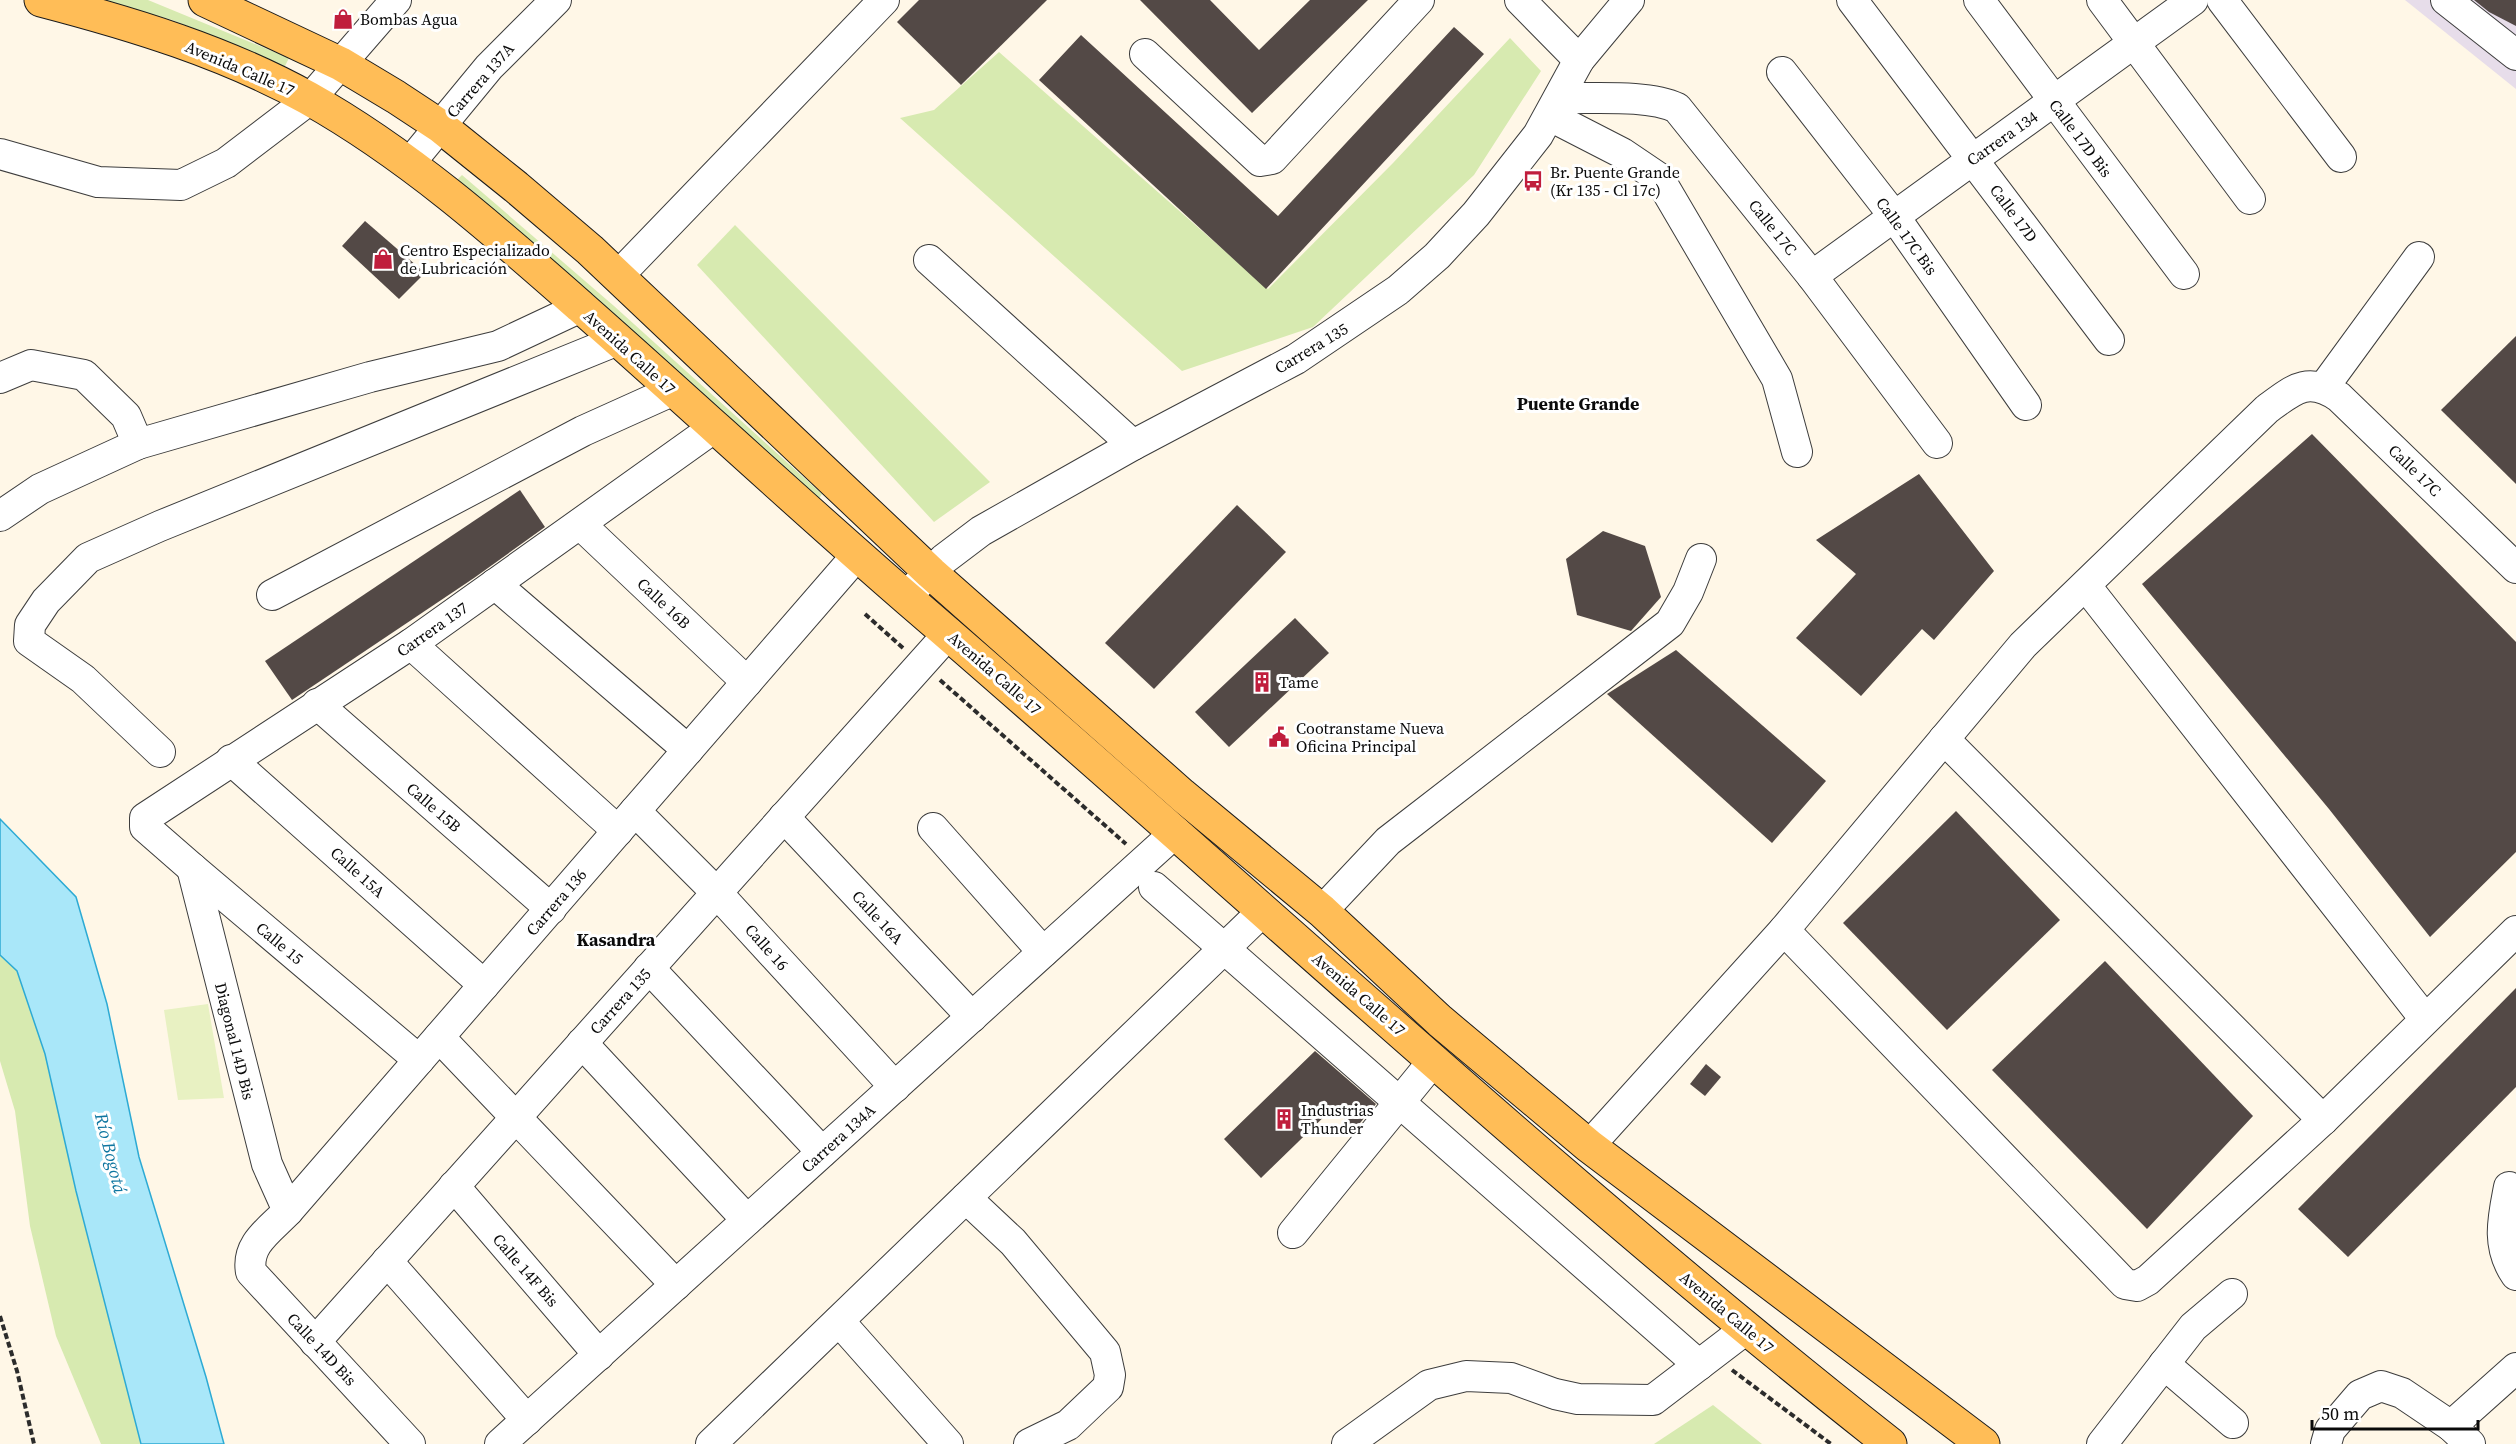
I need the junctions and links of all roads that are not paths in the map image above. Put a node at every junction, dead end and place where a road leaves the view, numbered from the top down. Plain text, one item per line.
1 (41, 0) edge
2 (205, 0) edge
3 (396, 0) edge
4 (556, 0) edge
5 (884, 0) edge
6 (1419, 0) edge
7 (1520, 0) edge
8 (1629, 0) edge
9 (1852, 0) edge
10 (1979, 0) edge
11 (2102, 0) edge
12 (2193, 0) edge
13 (2222, 0) edge
14 (2446, 0) edge
15 (77, 4) edge
16 (2135, 42) junction
17 (1145, 54) dead end
18 (2516, 55) edge
19 (1579, 60) junction
20 (341, 64) junction
21 (1782, 72) dead end
22 (310, 99) junction
23 (2054, 102) junction
24 (1554, 107) junction
25 (440, 126) junction
26 (0, 154) edge
27 (2341, 157) dead end
28 (1972, 158) junction
29 (409, 164) junction
30 (2250, 199) dead end
31 (1894, 216) junction
32 (2419, 257) dead end
33 (929, 260) dead end
34 (2184, 274) dead end
35 (618, 276) junction
36 (1812, 276) junction
37 (581, 307) junction
38 (618, 340) junction
39 (2109, 340) dead end
40 (0, 378) edge
41 (2316, 386) junction
42 (674, 390) junction
43 (2026, 405) dead end
44 (715, 427) junction
45 (1937, 443) dead end
46 (138, 444) junction
47 (1133, 445) junction
48 (1797, 452) dead end
49 (0, 516) edge
50 (580, 524) junction
51 (858, 554) junction
52 (1701, 559) dead end
53 (2516, 568) edge
54 (931, 573) junction
55 (495, 584) junction
56 (2086, 586) junction
57 (272, 594) dead end
58 (906, 596) junction
59 (949, 633) junction
60 (411, 644) junction
61 (747, 682) junction
62 (317, 705) junction
63 (1944, 739) junction
64 (688, 750) junction
65 (160, 752) dead end
66 (231, 760) junction
67 (784, 817) junction
68 (627, 821) junction
69 (144, 822) joint
70 (933, 828) dead end
71 (1176, 832) junction
72 (192, 868) junction
73 (1154, 887) dead end
74 (717, 893) junction
75 (551, 909) junction
76 (1263, 910) junction
77 (1322, 910) junction
78 (1784, 930) junction
79 (2516, 931) edge
80 (1224, 949) junction
81 (1043, 952) junction
82 (649, 969) junction
83 (484, 985) junction
84 (972, 1017) junction
85 (2425, 1019) junction
86 (439, 1037) junction
87 (582, 1043) junction
88 (419, 1060) junction
89 (1434, 1060) junction
90 (895, 1087) junction
91 (1399, 1102) junction
92 (516, 1117) junction
93 (2323, 1120) junction
94 (1589, 1146) junction
95 (822, 1152) junction
96 (454, 1186) junction
97 (2510, 1187) dead end
98 (966, 1198) junction
99 (288, 1211) junction
100 (747, 1220) junction
101 (1293, 1233) dead end
102 (252, 1249) joint
103 (387, 1261) junction
104 (2516, 1275) edge
105 (676, 1285) junction
106 (2232, 1294) dead end
107 (839, 1321) junction
108 (1746, 1329) junction
109 (315, 1342) junction
110 (599, 1354) junction
111 (2164, 1364) junction
112 (1699, 1365) junction
113 (2516, 1368) edge
114 (527, 1420) junction
115 (2233, 1423) dead end
116 (2460, 1435) edge
117 (410, 1444) edge
118 (500, 1444) edge
119 (711, 1444) edge
120 (948, 1444) edge
121 (1029, 1444) edge
122 (1347, 1444) edge
123 (1890, 1444) edge
124 (1983, 1444) edge
125 (2102, 1444) edge
126 (2325, 1444) edge

1 - 15 main road, Avenida Calle 17
2 - 20 main road, Avenida Calle 17
3 - 20 street
4 - 25 street, Carrera 137A
5 - 35 street
6 - 17 street
7 - 19 street
8 - 19 street, Carrera 135
9 - 28 street, Calle 17D
10 - 23 street, Calle 17D Bis
11 - 16 street
12 - 16 street, Carrera 134
13 - 27 street
14 - 18 street
15 - 22 main road, Avenida Calle 17
16 - 23 street, Carrera 134
16 - 30 street
19 - 24 street, Carrera 135
20 - 22 street
20 - 25 main road, Avenida Calle 17
21 - 31 street, Calle 17C Bis
22 - 26 street
22 - 29 main road, Avenida Calle 17
23 - 28 street, Carrera 134
23 - 34 street, Calle 17D Bis
24 - 36 street, Calle 17C
24 - 47 street, Carrera 135
24 - 48 street
25 - 29 street, Carrera 137A
25 - 35 main road, Avenida Calle 17
28 - 31 street, Carrera 134
28 - 39 street, Calle 17D
29 - 37 main road, Avenida Calle 17
31 - 36 street, Carrera 134
31 - 43 street, Calle 17C Bis
32 - 41 street
33 - 47 street
35 - 54 main road, Avenida Calle 17
36 - 45 street, Calle 17C
37 - 38 main road, Avenida Calle 17
37 - 46 street
38 - 42 main road, Avenida Calle 17
38 - 65 street
40 - 46 street
41 - 53 street, Calle 17C
41 - 56 street
42 - 44 main road, Avenida Calle 17
42 - 57 street
44 - 50 street, Carrera 137
44 - 51 main road, Avenida Calle 17
46 - 49 street
47 - 54 street, Carrera 135
50 - 55 street, Carrera 137
50 - 61 street, Calle 16B
51 - 58 main road, Avenida Calle 17
51 - 61 street, Carrera 136
52 - 77 street
54 - 58 street, Carrera 135
54 - 77 main road, Avenida Calle 17
55 - 60 street, Carrera 137
55 - 64 street
56 - 63 street
56 - 85 street
58 - 59 main road, Avenida Calle 17
59 - 67 street, Carrera 135
59 - 71 main road, Avenida Calle 17
60 - 62 street, Carrera 137
60 - 68 street, Calle 16
61 - 64 street, Carrera 136
62 - 66 street, Carrera 137
62 - 75 street, Calle 15B
63 - 78 street
63 - 93 street
64 - 68 street, Carrera 136
66 - 69 street, Carrera 137
66 - 83 street, Calle 15A
67 - 74 street, Carrera 135
67 - 84 street, Calle 16A
68 - 74 street, Calle 16
68 - 75 street, Carrera 136
69 - 72 street, Calle 15
70 - 81 street
71 - 76 main road, Avenida Calle 17
71 - 81 street, Carrera 134A
72 - 88 street, Calle 15
72 - 99 street, Diagonal 14D Bis
73 - 80 street
74 - 82 street, Carrera 135
74 - 90 street, Calle 16
75 - 83 street, Carrera 136
76 - 80 street
76 - 89 main road, Avenida Calle 17
77 - 94 main road, Avenida Calle 17
78 - 93 street
78 - 94 street
79 - 85 street
80 - 91 street
80 - 98 street
81 - 84 street, Carrera 134A
82 - 87 street, Carrera 135
82 - 95 street
83 - 86 street, Carrera 136
84 - 90 street, Carrera 134A
85 - 93 street
86 - 88 street, Carrera 136
86 - 92 street
87 - 92 street, Carrera 135
87 - 100 street
88 - 99 street, Carrera 136
89 - 91 street
89 - 108 main road, Avenida Calle 17
90 - 95 street, Carrera 134A
91 - 101 street
91 - 112 street
92 - 96 street, Carrera 135
92 - 105 street
94 - 124 main road, Avenida Calle 17
95 - 100 street, Carrera 134A
96 - 103 street, Carrera 135
96 - 110 street, Calle 14F Bis
97 - 104 street
98 - 107 street
98 - 121 street
99 - 102 street, Carrera 136
100 - 105 street, Carrera 134A
102 - 109 street, Calle 14D Bis
103 - 109 street, Carrera 135
103 - 114 street
105 - 110 street, Carrera 134A
106 - 111 street
107 - 119 street
107 - 120 street
108 - 112 street
108 - 123 main road, Avenida Calle 17
109 - 117 street, Calle 14D Bis
110 - 114 street, Carrera 134A
111 - 115 street
111 - 125 street
112 - 122 street
113 - 116 street
114 - 118 street, Carrera 134A
116 - 126 street

